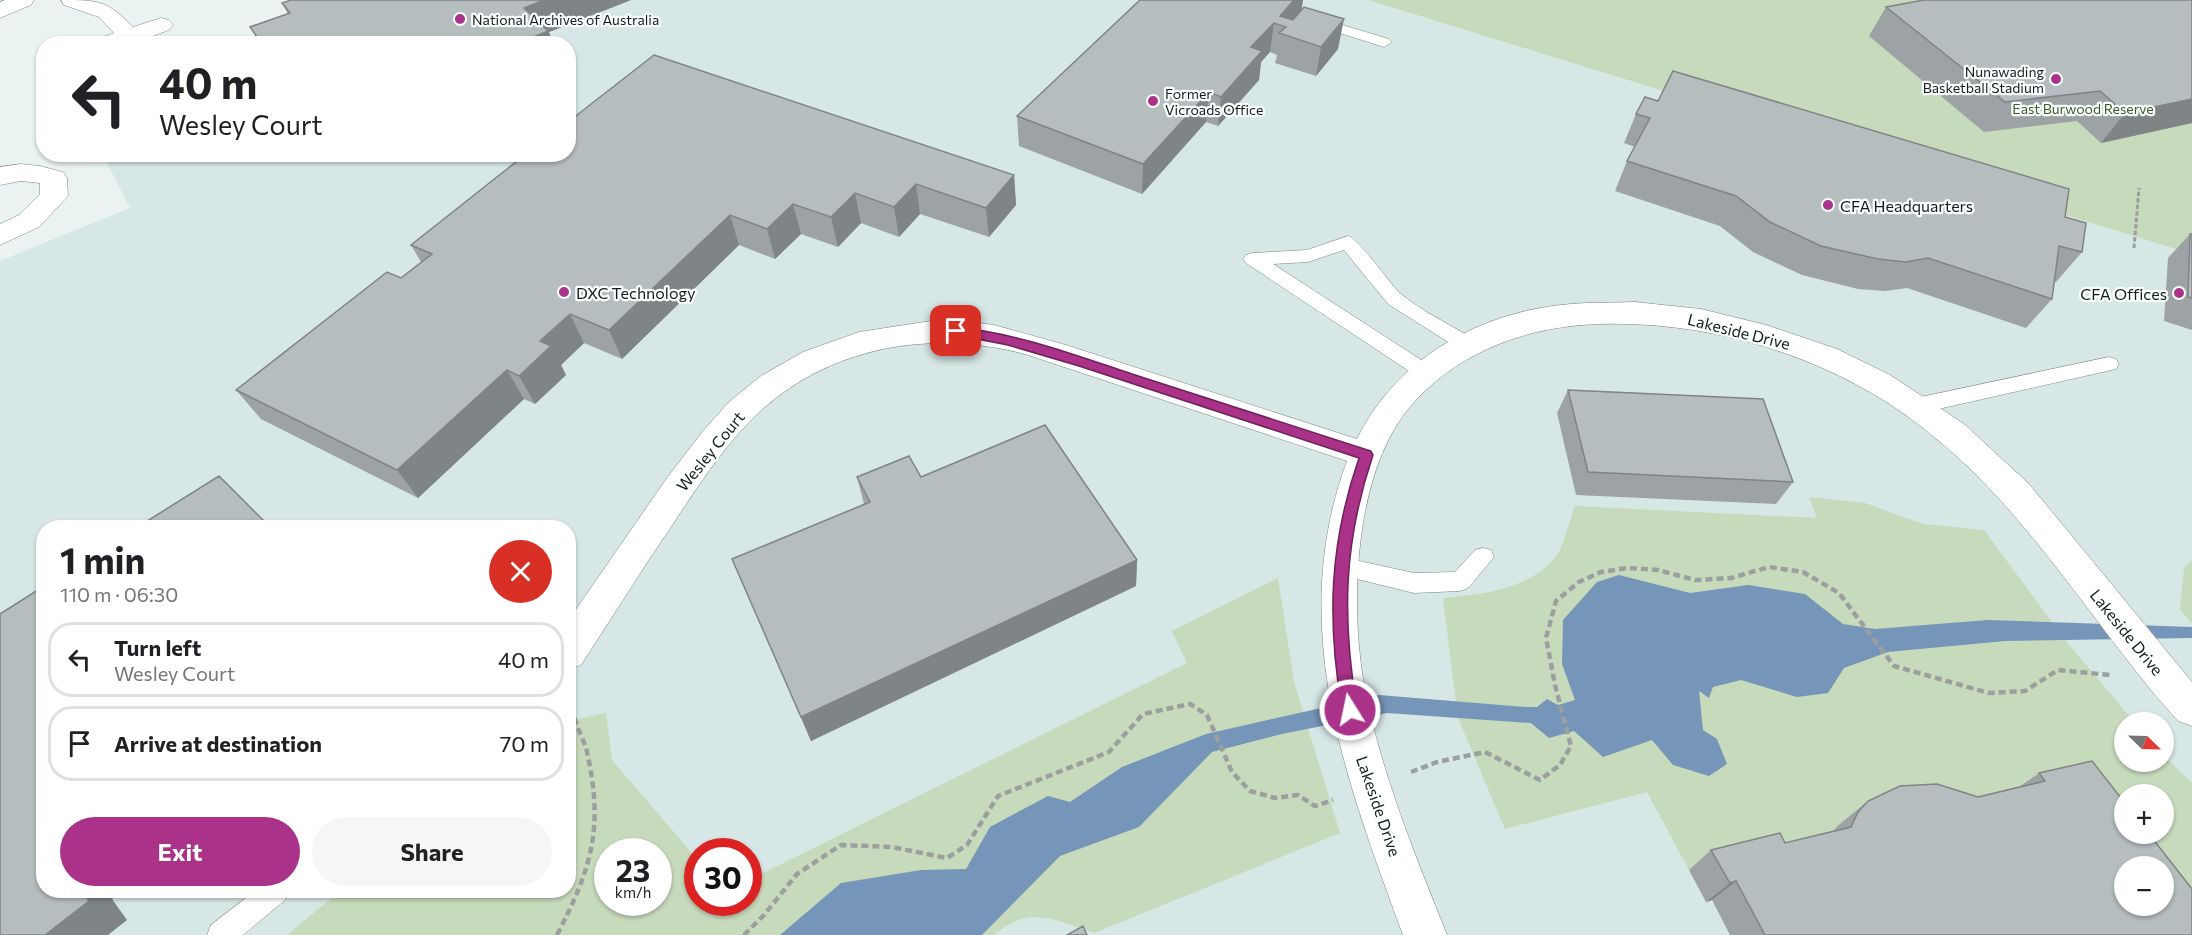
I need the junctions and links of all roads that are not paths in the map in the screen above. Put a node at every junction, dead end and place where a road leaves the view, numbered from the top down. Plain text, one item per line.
1 (23, 0) edge
2 (72, 0) edge
3 (0, 11) edge
4 (1306, 17) edge
5 (161, 24) dead end
6 (116, 36) edge
7 (129, 36) edge
8 (1384, 42) dead end
9 (0, 176) edge
10 (0, 236) edge
11 (1468, 345) junction
12 (2109, 364) dead end
13 (1425, 372) junction
14 (1916, 406) junction
15 (1367, 455) junction
16 (1483, 557) dead end
17 (1341, 566) junction
18 (576, 655) edge
19 (2192, 709) edge
20 (267, 898) edge
21 (221, 935) edge
22 (1425, 935) edge

1 - 3 street
2 - 6 street
4 - 8 lane
5 - 7 street
9 - 10 street
11 - 13 street, Lakeside Drive
11 - 13 lane
11 - 14 street, Lakeside Drive
12 - 14 lane
13 - 15 street, Lakeside Drive
14 - 19 street, Lakeside Drive
15 - 17 street, Lakeside Drive
15 - 18 street, Wesley Court
16 - 17 lane
17 - 22 street, Lakeside Drive
20 - 21 lane

